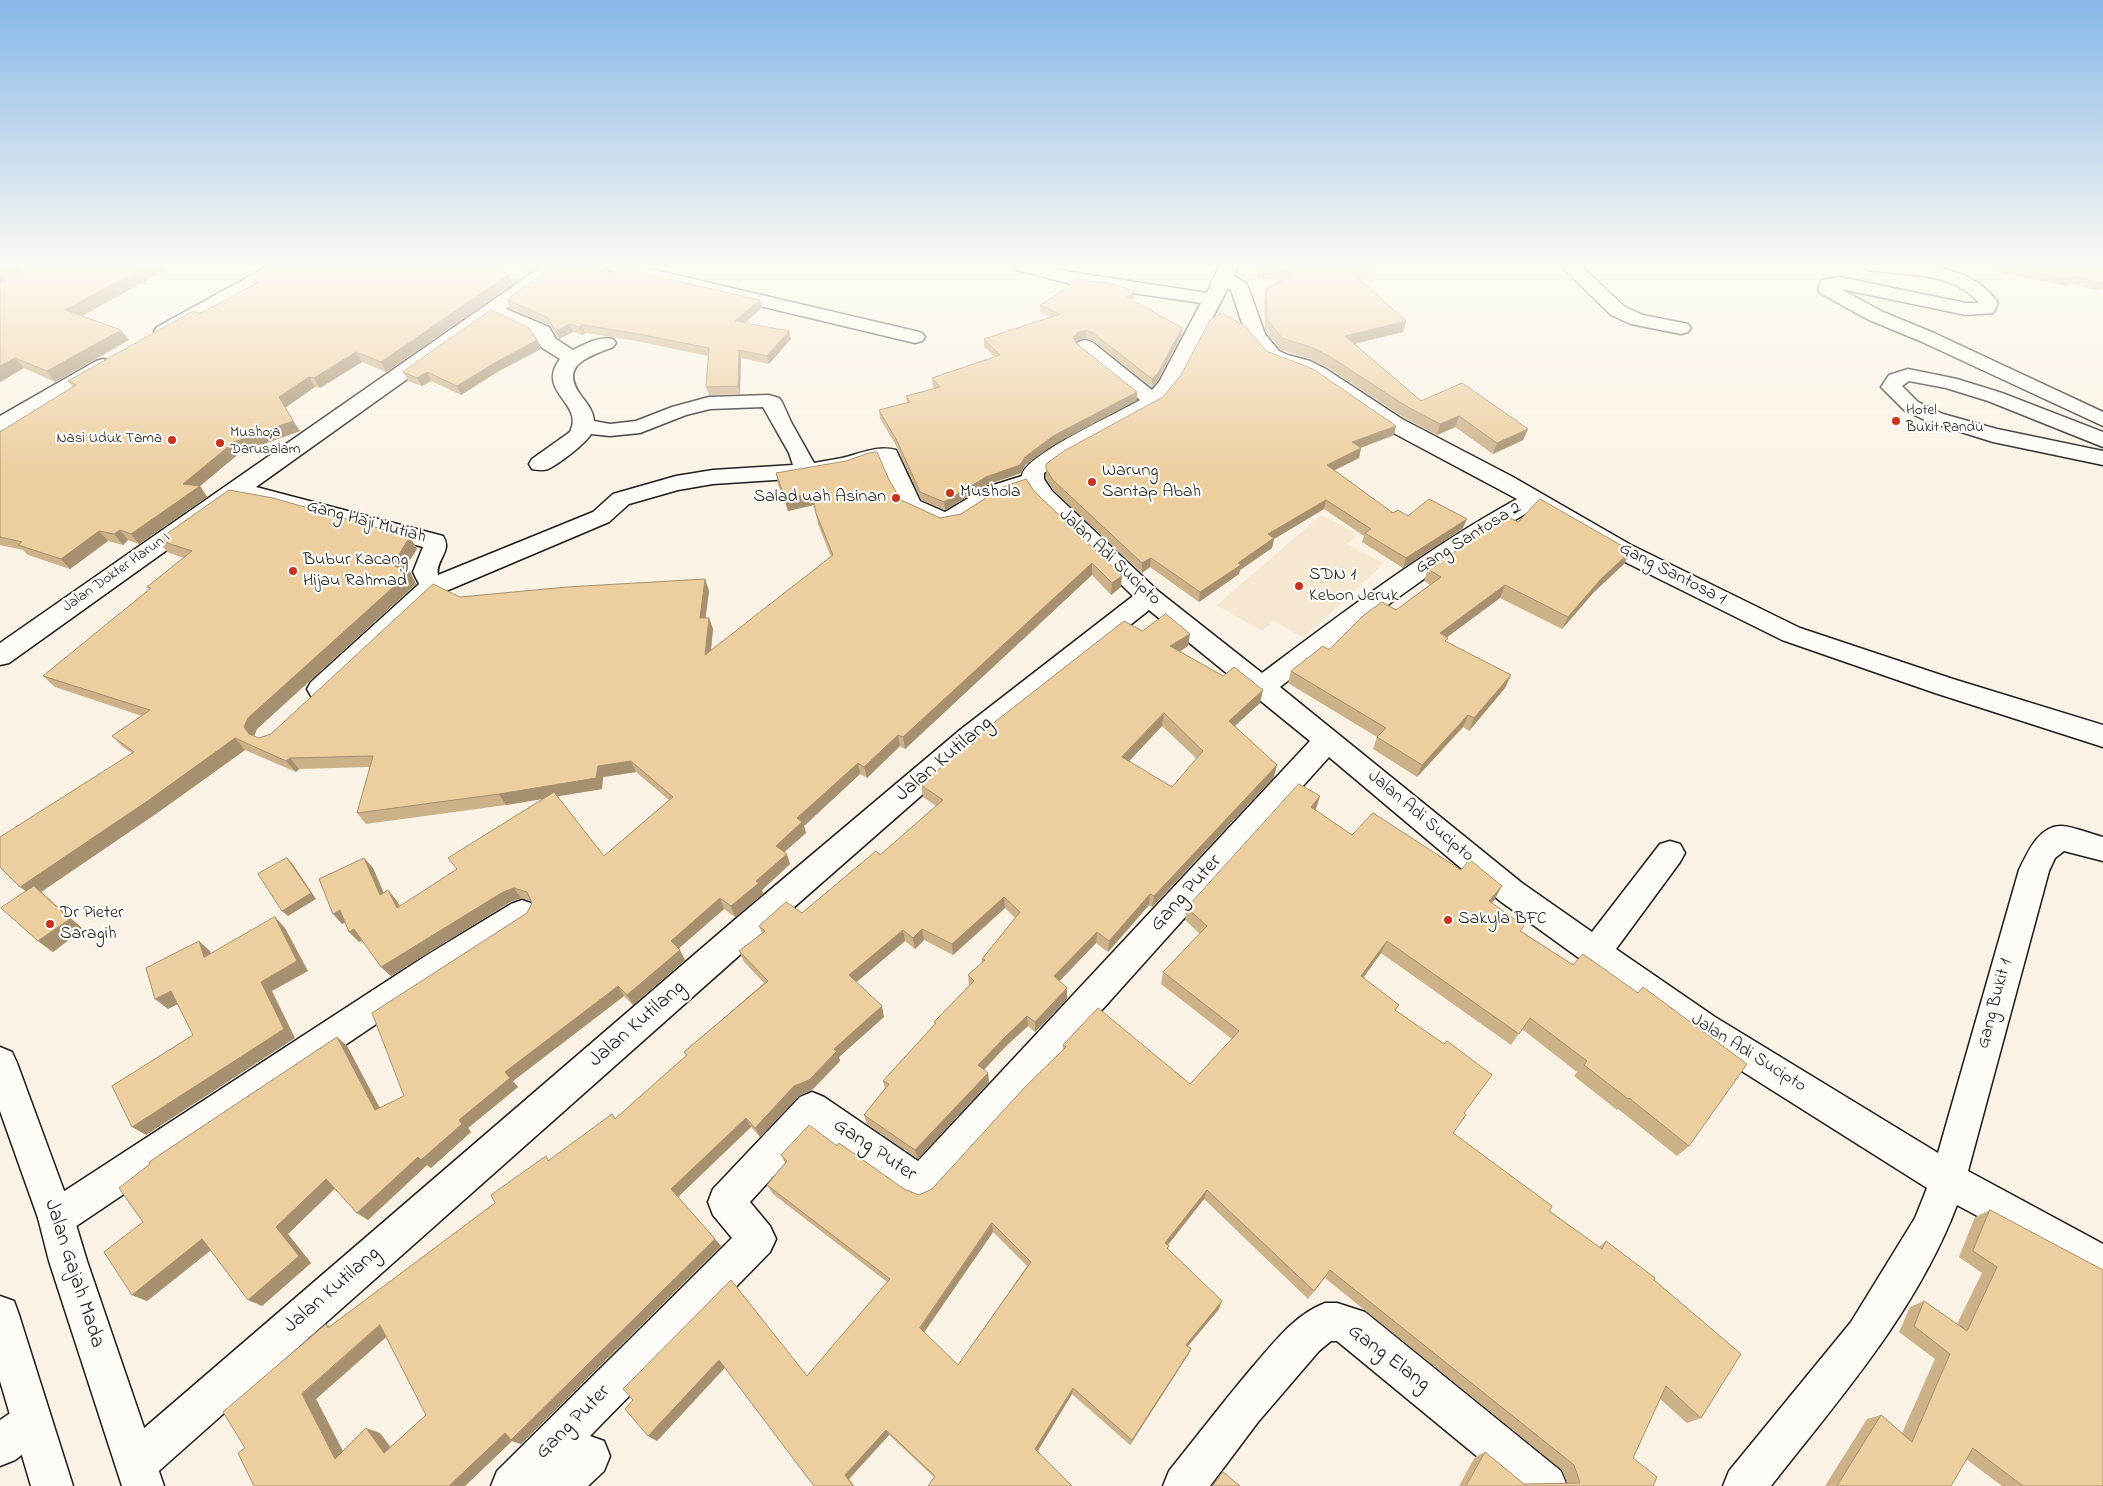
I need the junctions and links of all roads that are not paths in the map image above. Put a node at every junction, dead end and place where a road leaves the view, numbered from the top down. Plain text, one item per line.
1 (156, 335) edge
2 (456, 335) edge
3 (544, 335) edge
4 (908, 335) edge
5 (1194, 335) edge
6 (1256, 335) edge
7 (1924, 335) edge
8 (915, 337) dead end
9 (146, 341) edge
10 (606, 343) dead end
11 (1085, 346) dead end
12 (121, 355) edge
13 (573, 358) junction
14 (1154, 401) junction
15 (2103, 420) edge
16 (0, 425) edge
17 (584, 426) junction
18 (2103, 440) edge
19 (2103, 458) edge
20 (540, 464) dead end
21 (805, 470) junction
22 (1033, 479) junction
23 (237, 489) junction
24 (1534, 499) junction
25 (430, 588) junction
26 (1149, 597) junction
27 (0, 656) edge
28 (1261, 687) junction
29 (304, 704) edge
30 (2103, 736) edge
31 (1328, 740) junction
32 (2103, 849) edge
33 (1670, 853) dead end
34 (522, 913) dead end
35 (1596, 951) junction
36 (0, 1064) edge
37 (1948, 1180) junction
38 (56, 1218) junction
39 (2103, 1265) edge
40 (0, 1315) edge
41 (32, 1422) junction
42 (0, 1445) edge
43 (589, 1456) dead end
44 (139, 1475) edge
45 (52, 1486) edge
46 (512, 1486) edge
47 (559, 1486) edge
48 (1184, 1486) edge
49 (1546, 1486) edge
50 (1744, 1486) edge

1 - 9 street
2 - 23 street, Jalan Dokter Harun I
3 - 13 street
4 - 8 street
5 - 14 street
6 - 24 street, Gang Santosa 1
7 - 15 street
10 - 13 street
11 - 14 street
12 - 16 street
13 - 17 street
14 - 22 street
17 - 20 street
17 - 21 street
18 - 19 street
21 - 22 street
21 - 25 street
22 - 26 street, Jalan Adi Sucipto
23 - 25 street, Gang Haji Mutiah
23 - 27 street, Jalan Dokter Harun I
24 - 28 street, Gang Santosa 2
24 - 30 street, Gang Santosa 1
25 - 29 street
26 - 28 street, Jalan Adi Sucipto
26 - 44 street, Jalan Kutilang
28 - 31 street, Jalan Adi Sucipto
31 - 35 street, Jalan Adi Sucipto
31 - 46 street, Gang Puter
32 - 37 street, Gang Bukit 1
33 - 35 street
34 - 38 street
35 - 37 street, Jalan Adi Sucipto
36 - 38 street, Jalan Gajah Mada
37 - 39 street, Jalan Adi Sucipto
37 - 50 street, Gang Bukit 1
38 - 44 street, Jalan Gajah Mada
40 - 41 street
41 - 42 street
41 - 45 street
43 - 47 street
48 - 49 street, Gang Elang

